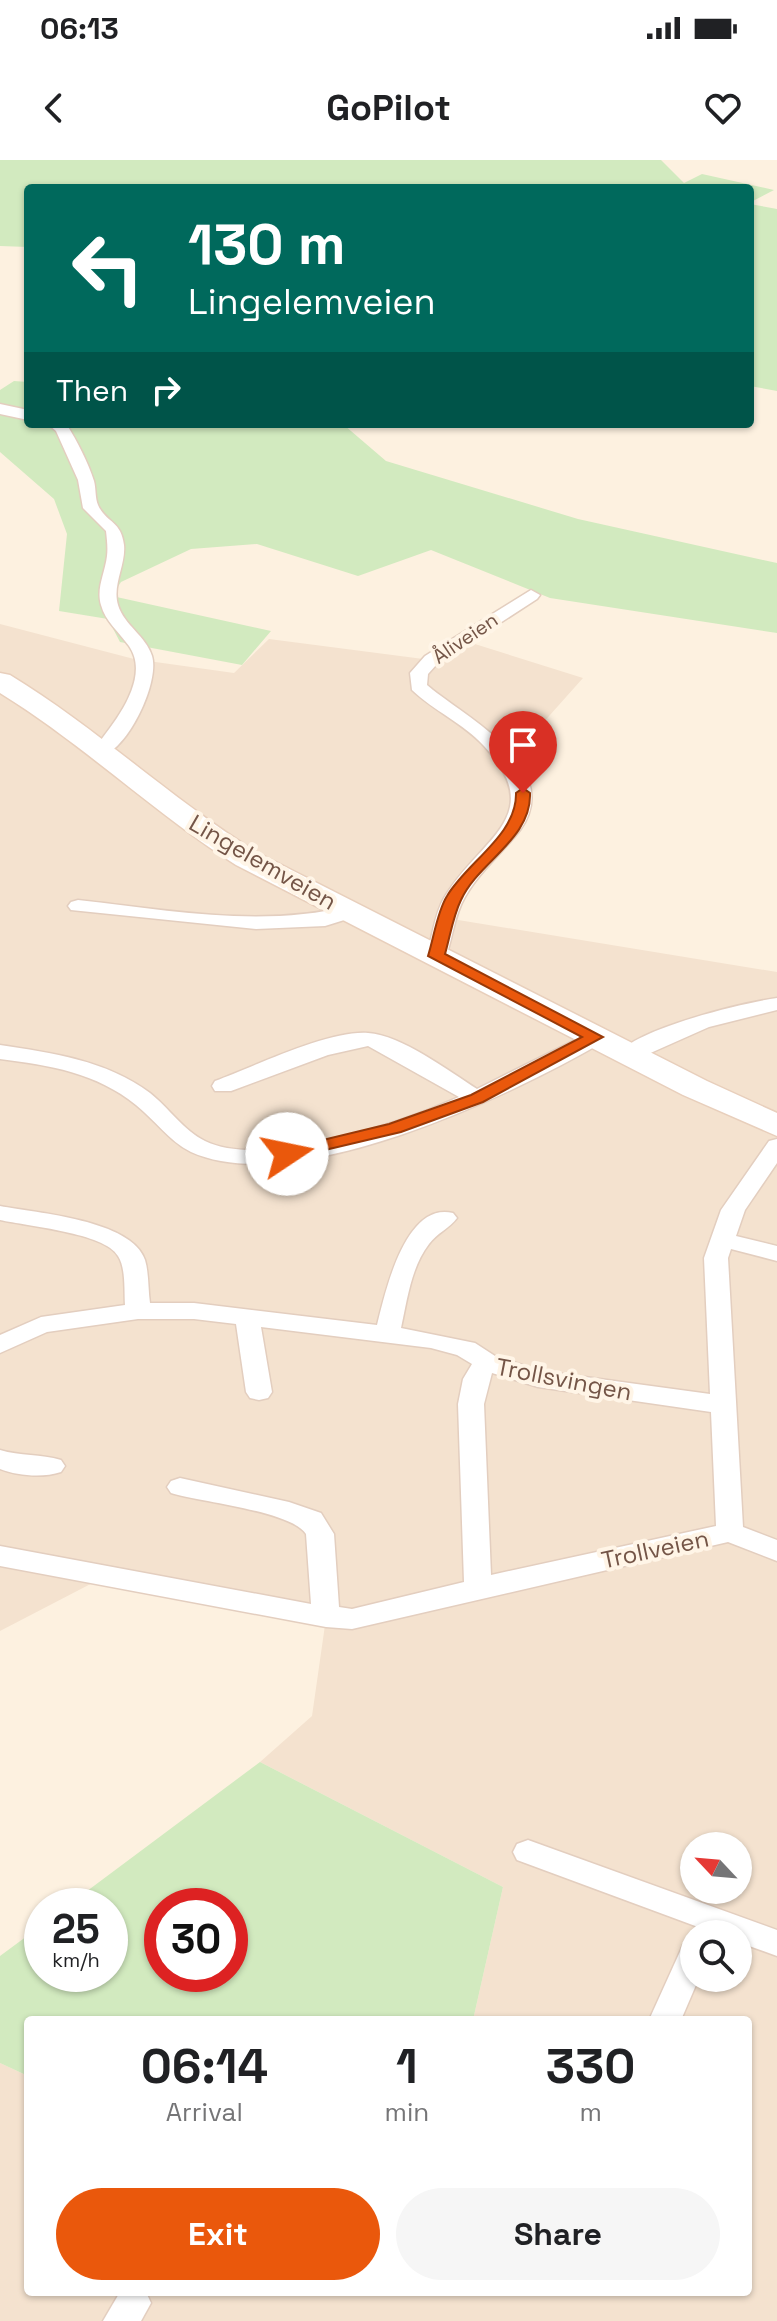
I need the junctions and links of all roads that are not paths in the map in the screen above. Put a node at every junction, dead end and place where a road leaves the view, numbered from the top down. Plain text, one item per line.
1 (0, 409) edge
2 (24, 414) edge
3 (62, 428) edge
4 (531, 595) dead end
5 (0, 681) edge
6 (102, 750) junction
7 (78, 906) dead end
8 (350, 912) junction
9 (436, 956) junction
10 (777, 1004) edge
11 (595, 1037) junction
12 (0, 1052) edge
13 (629, 1054) junction
14 (223, 1086) dead end
15 (477, 1098) junction
16 (777, 1126) edge
17 (777, 1146) edge
18 (0, 1213) edge
19 (445, 1218) dead end
20 (721, 1239) junction
21 (777, 1254) edge
22 (138, 1311) junction
23 (247, 1317) junction
24 (387, 1335) junction
25 (0, 1345) edge
26 (486, 1362) junction
27 (259, 1392) dead end
28 (725, 1405) junction
29 (0, 1459) edge
30 (52, 1466) dead end
31 (180, 1487) dead end
32 (730, 1532) junction
33 (777, 1551) edge
34 (0, 1556) edge
35 (478, 1588) junction
36 (326, 1617) junction
37 (528, 1852) dead end
38 (690, 1920) edge
39 (752, 1937) edge
40 (777, 1943) edge
41 (680, 1986) edge
42 (667, 2016) edge

1 - 2 street
3 - 6 street
4 - 9 street, Åliveien
5 - 6 main road, Lingelemveien
6 - 8 main road, Lingelemveien
7 - 8 street, Lingelemveien
8 - 9 main road, Lingelemveien
9 - 11 main road, Lingelemveien
10 - 13 street
11 - 13 main road, Lingelemveien
11 - 15 street
12 - 15 street
13 - 16 main road, Lingelemveien
14 - 15 street
17 - 20 street, Trollveien
18 - 22 street
19 - 24 street
20 - 21 street
20 - 28 street, Trollveien
22 - 23 street
22 - 25 street
23 - 24 street
23 - 27 street
24 - 26 street
26 - 28 street, Trollsvingen
26 - 35 street, Trollsvingen
28 - 32 street, Trollveien
29 - 30 street
31 - 36 street
32 - 33 street
32 - 35 street, Trollveien
34 - 36 street, Trollveien
35 - 36 street, Trollveien
37 - 38 street
39 - 40 street
41 - 42 street

